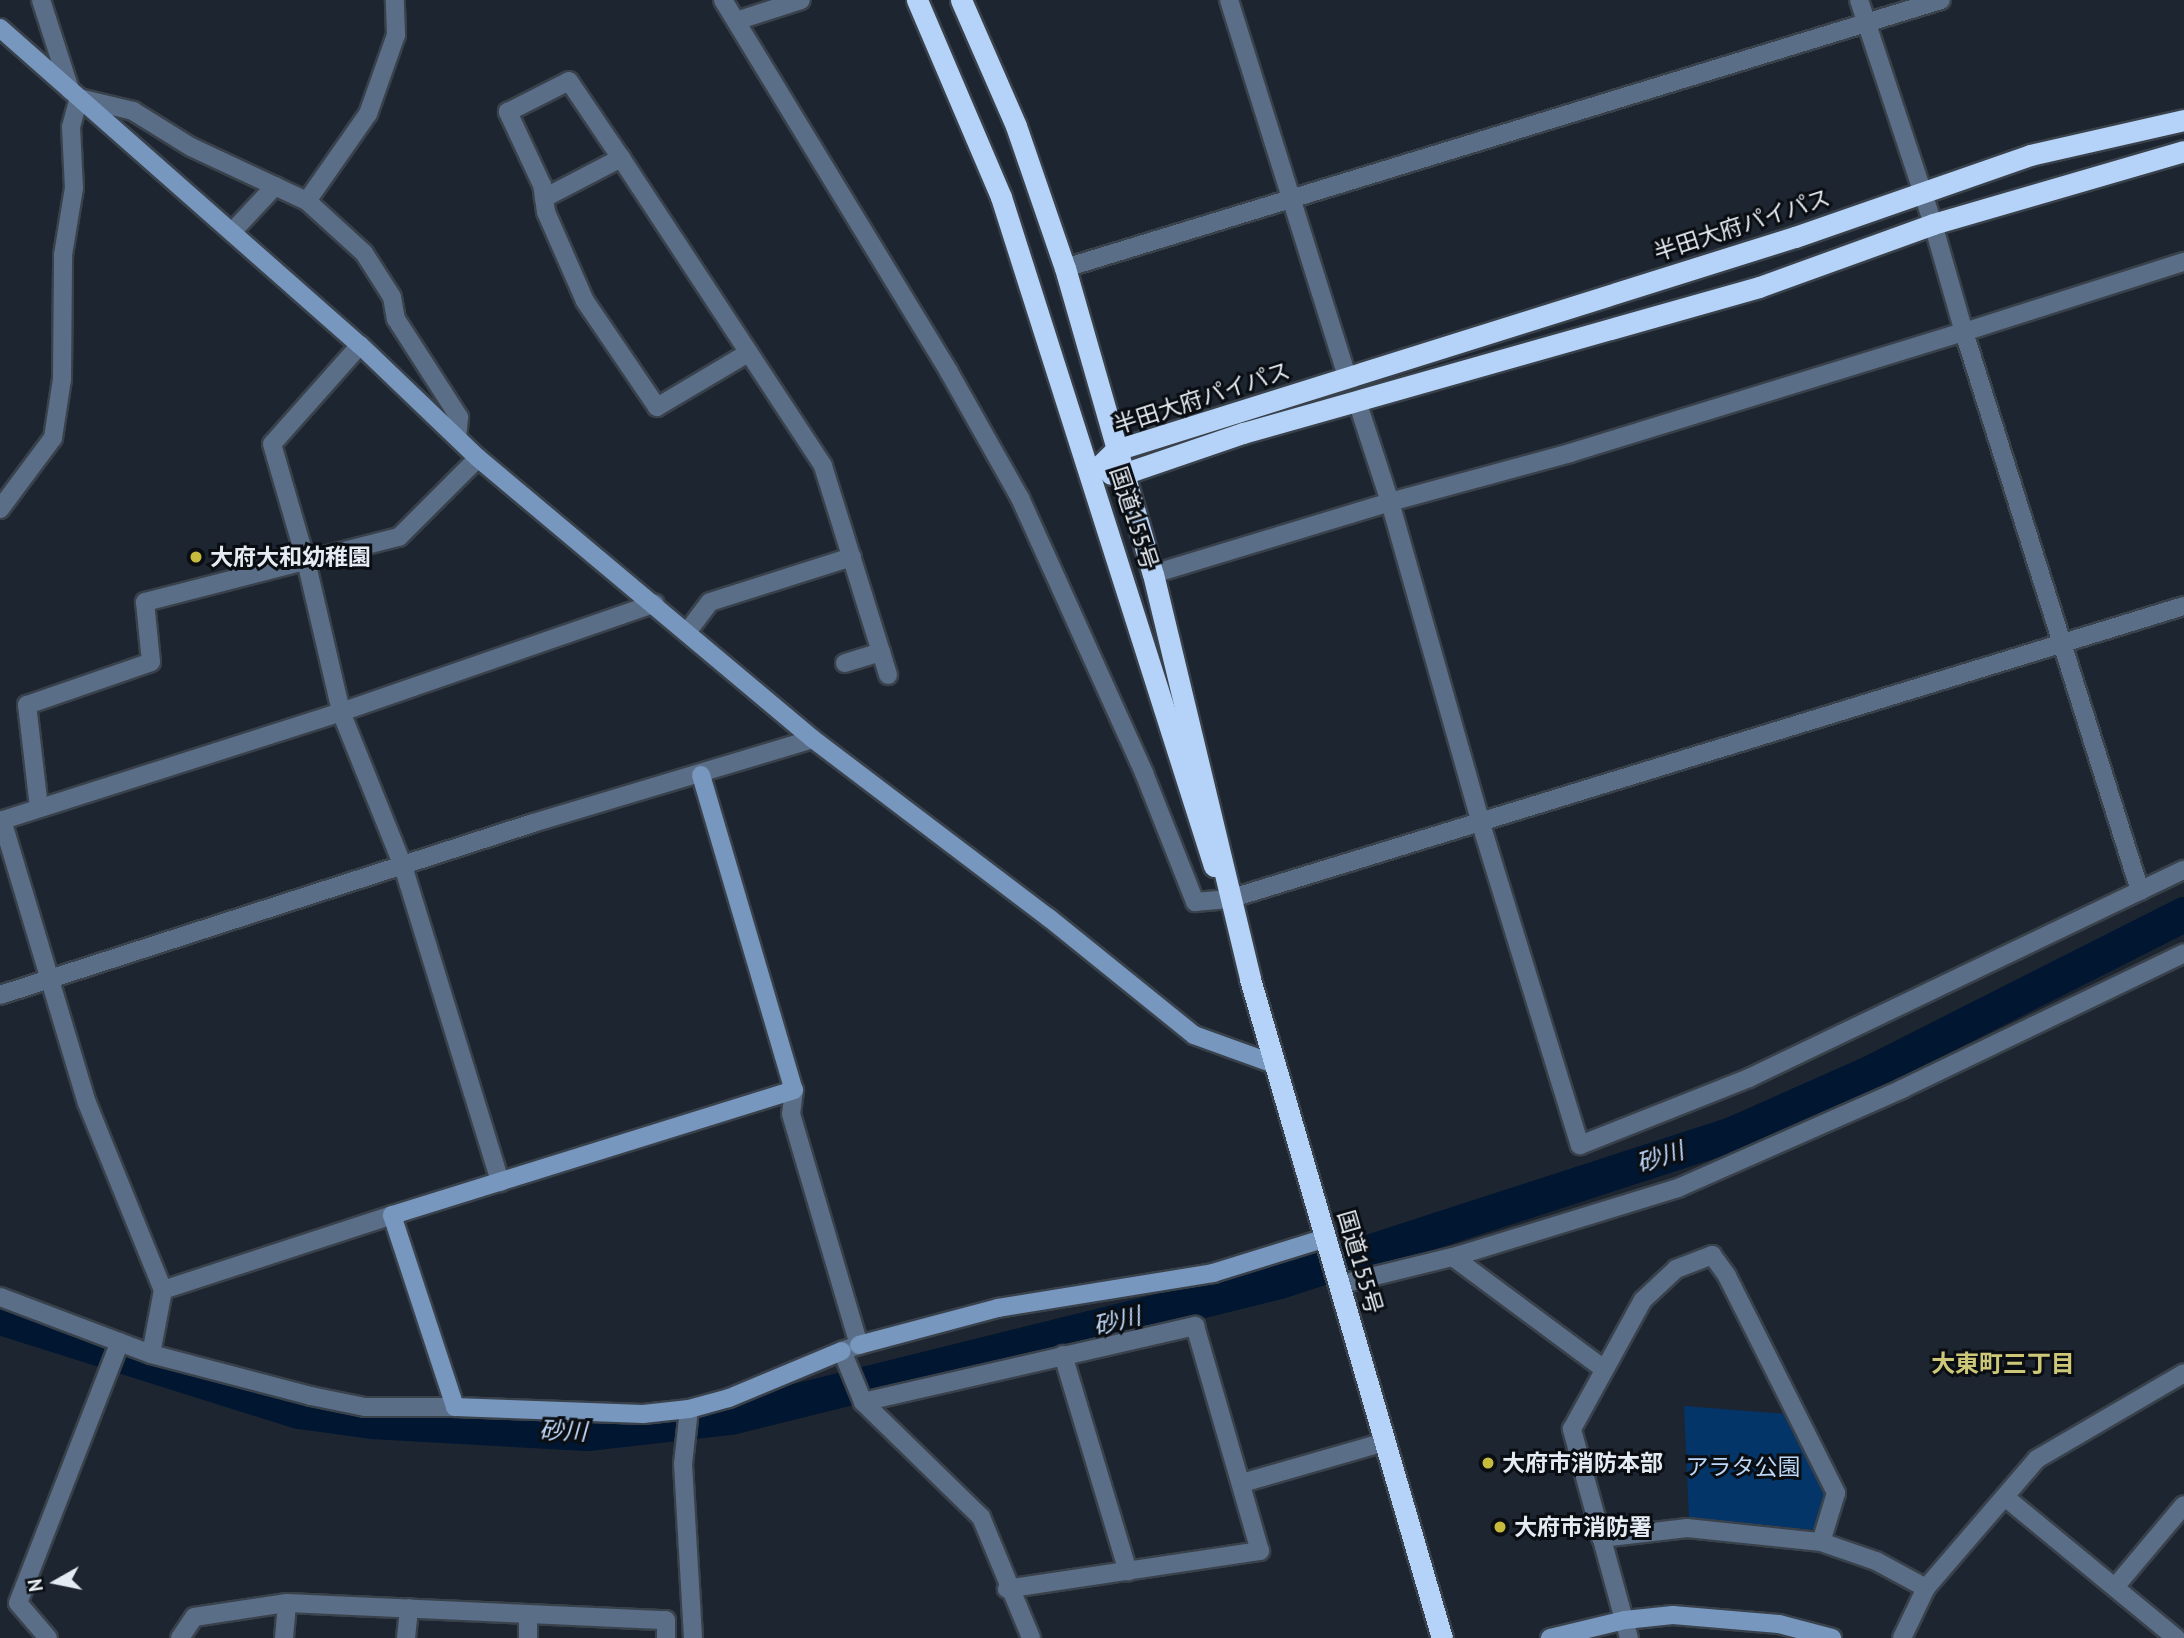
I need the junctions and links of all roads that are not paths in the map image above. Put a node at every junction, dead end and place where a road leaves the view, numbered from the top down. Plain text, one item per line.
1 (41, 0) edge
2 (395, 0) edge
3 (723, 0) edge
4 (801, 0) edge
5 (917, 0) edge
6 (961, 0) edge
7 (1229, 0) edge
8 (1859, 0) edge
9 (1941, 0) edge
10 (736, 21) junction
11 (1867, 23) junction
12 (0, 28) edge
13 (74, 94) junction
14 (2184, 120) edge
15 (2184, 151) edge
16 (621, 158) junction
17 (275, 186) junction
18 (1921, 195) junction
19 (544, 198) junction
20 (1289, 199) junction
21 (307, 201) junction
22 (1933, 224) junction
23 (232, 232) junction
24 (2184, 262) edge
25 (1065, 268) junction
26 (1964, 332) junction
27 (360, 345) junction
28 (748, 353) junction
29 (1348, 379) junction
30 (1357, 401) junction
31 (457, 438) junction
32 (1116, 450) junction
33 (478, 458) junction
34 (1092, 473) junction
35 (1123, 474) junction
36 (1390, 502) junction
37 (0, 509) edge
38 (852, 557) junction
39 (306, 561) junction
40 (1153, 574) junction
41 (656, 603) junction
42 (2184, 606) edge
43 (688, 631) junction
44 (2063, 647) junction
45 (881, 652) junction
46 (845, 663) dead end
47 (888, 676) dead end
48 (341, 712) junction
49 (813, 739) junction
50 (701, 775) junction
51 (39, 808) junction
52 (1, 820) edge
53 (1481, 824) junction
54 (403, 866) junction
55 (2184, 870) edge
56 (2140, 891) junction
57 (1229, 900) junction
58 (2184, 953) edge
59 (50, 979) junction
60 (0, 995) edge
61 (1277, 1065) junction
62 (794, 1090) junction
63 (500, 1182) junction
64 (392, 1215) junction
65 (1326, 1239) junction
66 (1453, 1257) junction
67 (1338, 1285) junction
68 (163, 1290) junction
69 (0, 1297) edge
70 (119, 1343) junction
71 (848, 1349) junction
72 (151, 1354) junction
73 (1063, 1355) junction
74 (1604, 1369) junction
75 (2184, 1373) edge
76 (863, 1401) junction
77 (455, 1407) junction
78 (689, 1410) junction
79 (1385, 1442) junction
80 (1242, 1483) junction
81 (2005, 1497) junction
82 (2184, 1505) edge
83 (1601, 1538) junction
84 (1821, 1542) junction
85 (1128, 1571) junction
86 (2115, 1587) junction
87 (1926, 1588) junction
88 (1007, 1589) junction
89 (287, 1603) junction
90 (409, 1608) junction
91 (528, 1614) junction
92 (1625, 1620) junction
93 (48, 1638) edge
94 (180, 1638) edge
95 (284, 1638) edge
96 (406, 1638) edge
97 (528, 1638) edge
98 (666, 1638) edge
99 (693, 1638) edge
100 (1031, 1638) edge
101 (1442, 1638) edge
102 (1550, 1638) edge
103 (1629, 1638) edge
104 (1832, 1638) edge
105 (1902, 1638) edge
106 (2176, 1638) edge

1 - 13 street
2 - 21 street
3 - 10 street
4 - 10 street
5 - 34 highway, 国道155号
6 - 25 highway, 国道155号
7 - 20 street
8 - 11 street
9 - 11 street
10 - 57 street
11 - 18 street
11 - 20 street
12 - 13 street
13 - 17 street
13 - 23 street
13 - 37 street
14 - 18 highway, 半田大府パイパス
15 - 22 highway, 半田大府パイパス
16 - 19 street
16 - 19 street
16 - 28 street
17 - 21 street
17 - 23 street
18 - 22 street
18 - 29 highway, 半田大府パイパス
19 - 28 street
20 - 25 street
20 - 29 street
21 - 31 street
22 - 26 street
22 - 30 highway, 半田大府パイパス
23 - 27 street
24 - 26 street
25 - 32 highway, 国道155号
26 - 36 street
26 - 44 street
27 - 31 street
27 - 39 street
28 - 38 street
29 - 32 highway, 半田大府パイパス
30 - 35 highway, 半田大府パイパス
30 - 36 street
31 - 33 street
32 - 34 highway, 半田大府パイパス
32 - 35 highway, 国道155号
33 - 39 street
33 - 41 street
34 - 35 highway, 半田大府パイパス
34 - 57 highway, 国道155号
35 - 40 highway, 国道155号
36 - 40 street
36 - 53 street
38 - 43 street
38 - 45 street
39 - 48 street
39 - 51 street
40 - 57 highway, 国道155号
41 - 43 street
41 - 48 street
42 - 44 street
43 - 49 street
44 - 53 street
44 - 56 street
45 - 46 street
45 - 47 street
48 - 51 street
48 - 54 street
49 - 50 street
49 - 61 street
50 - 54 street
50 - 62 street
51 - 52 street
52 - 59 street
53 - 56 street
53 - 57 street
54 - 59 street
54 - 63 street
55 - 56 street
57 - 61 highway, 国道155号
58 - 66 street
59 - 60 street
59 - 68 street
61 - 65 highway, 国道155号
62 - 63 street
62 - 71 street
63 - 64 street
64 - 68 street
64 - 77 street
65 - 67 highway, 国道155号
65 - 71 street
66 - 67 street
66 - 74 street
67 - 79 highway, 国道155号
68 - 72 street
69 - 70 street
70 - 72 street
70 - 93 street
71 - 76 street
71 - 78 street
72 - 77 street
73 - 76 street
73 - 80 street
73 - 85 street
74 - 83 street
74 - 84 street
75 - 81 street
76 - 88 street
77 - 78 street
78 - 99 street
79 - 80 street
79 - 101 highway, 国道155号
80 - 85 street
81 - 86 street
81 - 87 street
82 - 86 street
83 - 84 street
83 - 92 street
84 - 87 street
85 - 88 street
86 - 106 street
87 - 105 street
88 - 100 street
89 - 90 street
89 - 94 street
89 - 95 street
90 - 91 street
90 - 96 street
91 - 97 street
91 - 98 street
92 - 102 street
92 - 103 street
92 - 104 street

